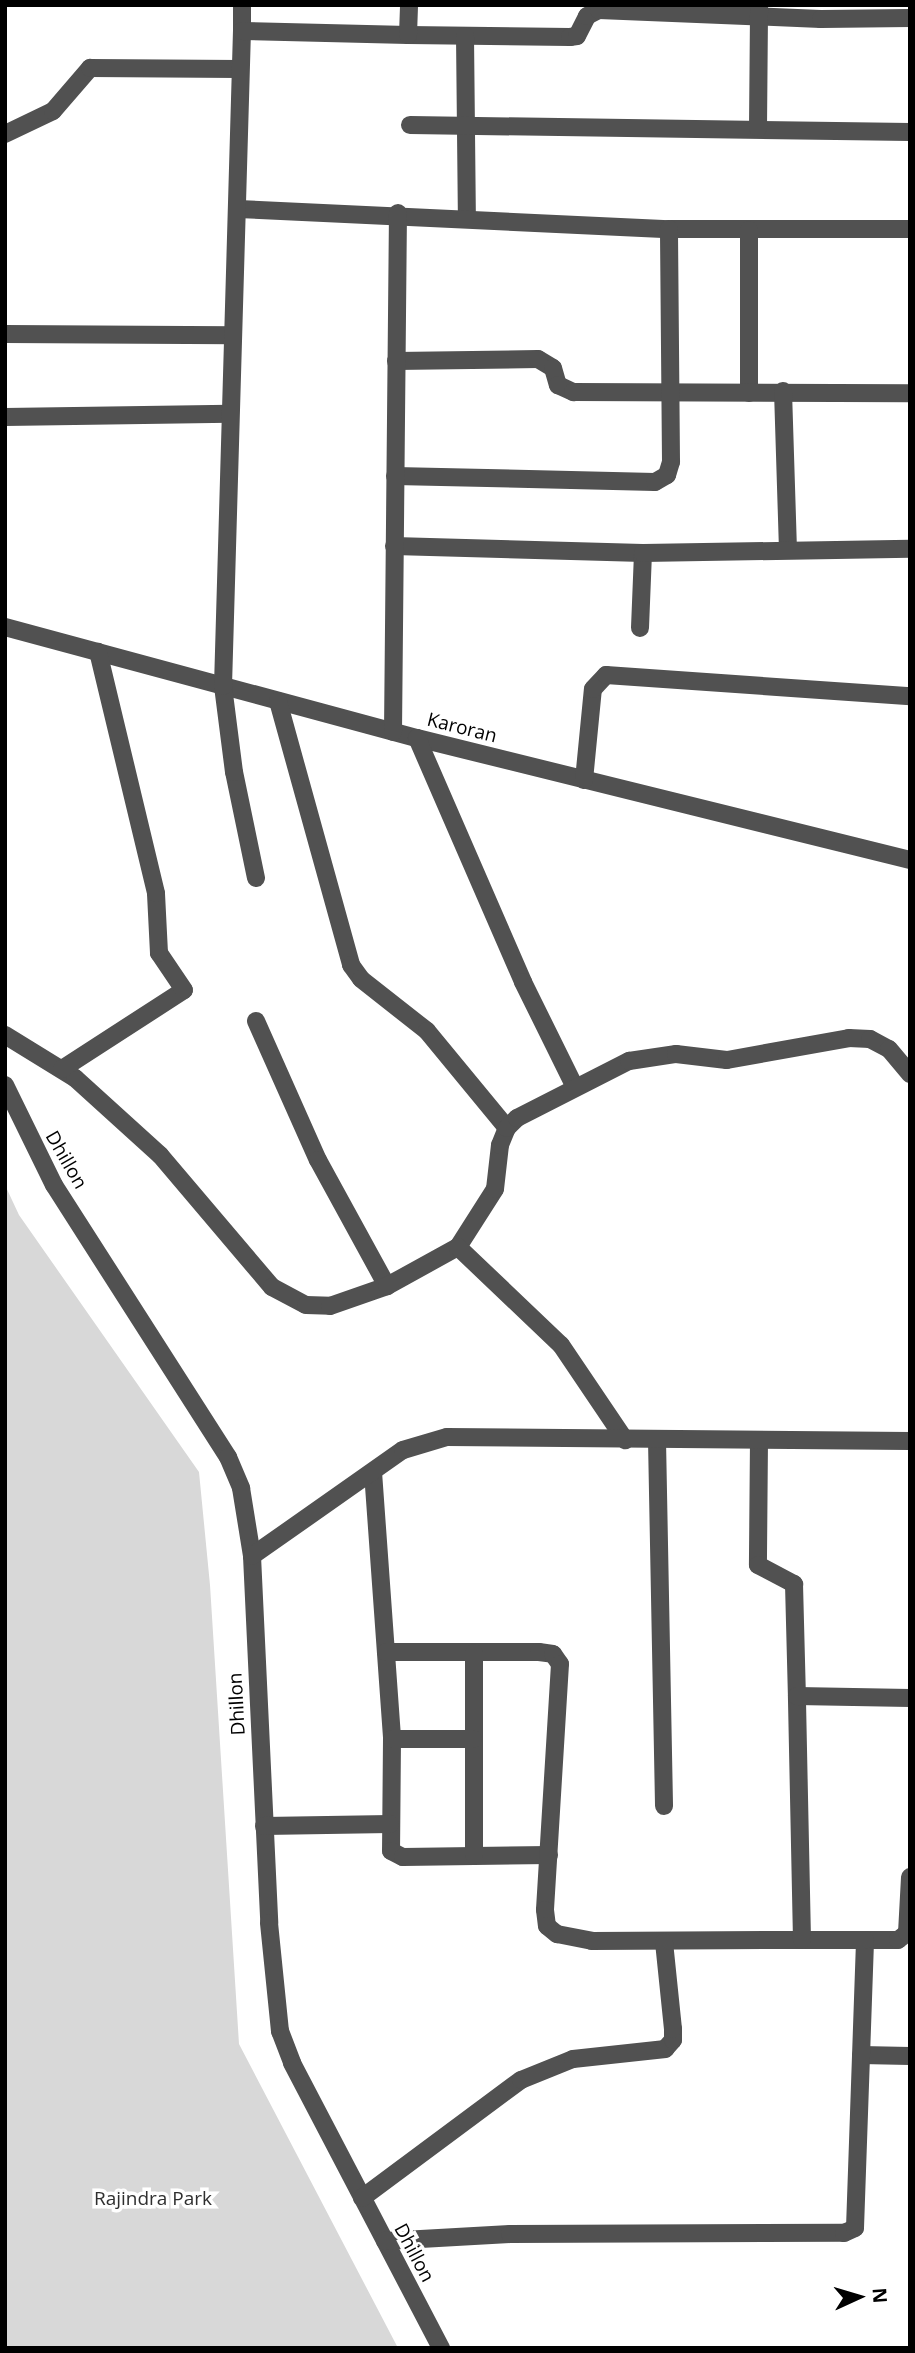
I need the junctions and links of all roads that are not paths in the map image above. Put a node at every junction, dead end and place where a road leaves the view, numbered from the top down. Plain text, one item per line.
1 (242, 5) edge
2 (409, 5) edge
3 (760, 10) edge
4 (910, 18) edge
5 (242, 31) junction
6 (408, 35) junction
7 (465, 36) junction
8 (239, 69) junction
9 (410, 125) dead end
10 (464, 125) junction
11 (758, 128) junction
12 (910, 132) edge
13 (5, 134) edge
14 (237, 209) junction
15 (398, 213) junction
16 (467, 216) junction
17 (669, 229) junction
18 (910, 229) edge
19 (749, 230) junction
20 (5, 334) edge
21 (233, 335) junction
22 (396, 361) junction
23 (783, 391) junction
24 (668, 392) junction
25 (749, 393) junction
26 (910, 393) edge
27 (230, 414) junction
28 (5, 417) edge
29 (395, 476) junction
30 (394, 546) junction
31 (910, 549) edge
32 (788, 550) junction
33 (643, 553) junction
34 (5, 627) edge
35 (639, 628) dead end
36 (98, 652) junction
37 (223, 686) junction
38 (910, 696) edge
39 (278, 701) junction
40 (393, 732) junction
41 (417, 738) junction
42 (584, 780) junction
43 (910, 860) edge
44 (256, 878) dead end
45 (256, 1021) dead end
46 (5, 1035) edge
47 (62, 1069) junction
48 (910, 1074) edge
49 (5, 1085) edge
50 (575, 1087) junction
51 (507, 1128) junction
52 (458, 1247) junction
53 (387, 1286) junction
54 (625, 1440) junction
55 (657, 1440) junction
56 (759, 1440) junction
57 (910, 1441) edge
58 (373, 1472) junction
59 (252, 1556) junction
60 (386, 1651) junction
61 (474, 1653) junction
62 (797, 1696) junction
63 (910, 1698) edge
64 (392, 1739) junction
65 (473, 1739) junction
66 (664, 1806) dead end
67 (390, 1824) junction
68 (264, 1826) junction
69 (474, 1855) junction
70 (549, 1855) junction
71 (910, 1877) edge
72 (802, 1940) junction
73 (865, 1940) junction
74 (664, 1942) junction
75 (861, 2055) junction
76 (910, 2056) edge
77 (362, 2198) junction
78 (384, 2241) junction
79 (440, 2348) edge

1 - 5 street
2 - 6 street
3 - 4 street
3 - 7 street
3 - 11 street
5 - 6 street
5 - 8 street
6 - 7 street
7 - 10 street
8 - 13 street
8 - 14 street
9 - 10 street
10 - 11 street
10 - 16 street
11 - 12 street
14 - 15 street
14 - 21 street
15 - 16 street
15 - 22 street
16 - 17 street
17 - 19 street
17 - 24 street
18 - 19 street
19 - 25 street
20 - 21 street
21 - 27 street
22 - 24 street
22 - 29 street
23 - 25 street
23 - 26 street
23 - 32 street
24 - 25 street
24 - 29 street
27 - 28 street
27 - 37 street
29 - 30 street
30 - 33 street
30 - 40 street
31 - 32 street
32 - 33 street
33 - 35 street
34 - 36 street, Karoran
36 - 37 street, Karoran
36 - 47 street
37 - 39 street, Karoran
37 - 44 street
38 - 42 street
39 - 40 street, Karoran
39 - 51 street
40 - 41 street, Karoran
41 - 42 street, Karoran
41 - 50 street
42 - 43 street, Karoran
45 - 53 street
46 - 47 street
47 - 53 street
48 - 50 street
49 - 59 street, Dhillon
50 - 51 street
51 - 52 street
52 - 53 street
52 - 54 street
54 - 55 street
54 - 58 street
55 - 56 street
55 - 66 street
56 - 57 street
56 - 62 street
58 - 59 street
58 - 60 street
59 - 68 street, Dhillon
60 - 61 street
60 - 64 street
61 - 65 street
61 - 70 street
62 - 63 street
62 - 72 street
64 - 65 street
64 - 67 street
65 - 69 street
67 - 68 street
67 - 69 street
68 - 77 street, Dhillon
69 - 70 street
70 - 74 street
71 - 73 street
72 - 73 street
72 - 74 street
73 - 75 street
74 - 77 street
75 - 76 street
75 - 78 street
77 - 78 street, Dhillon
78 - 79 street, Dhillon

